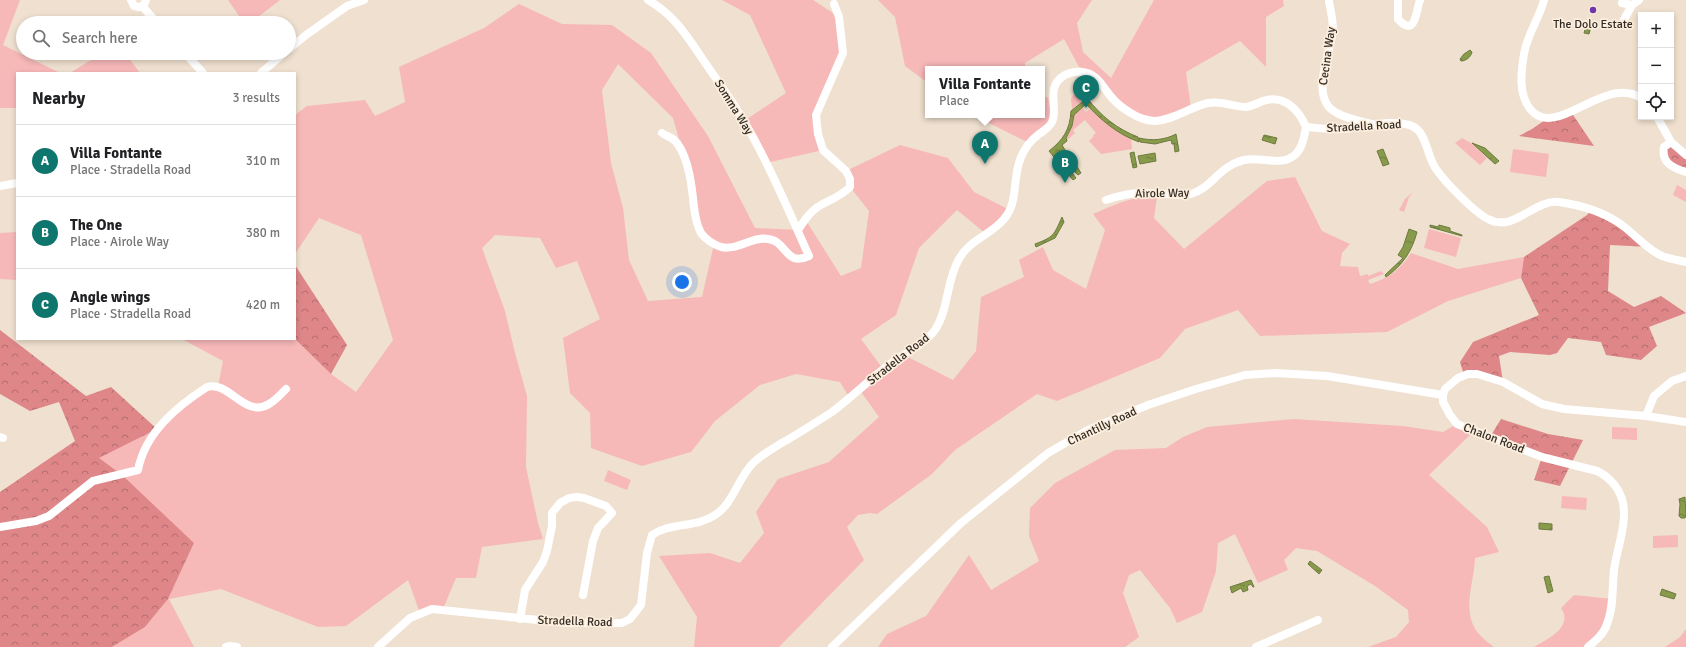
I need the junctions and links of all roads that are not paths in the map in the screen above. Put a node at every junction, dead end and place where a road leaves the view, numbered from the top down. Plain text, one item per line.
1 (131, 0) edge
2 (364, 0) edge
3 (648, 0) edge
4 (1398, 0) edge
5 (1420, 0) edge
6 (1544, 0) edge
7 (1639, 0) edge
8 (1328, 1) edge
9 (144, 3) edge
10 (1622, 3) dead end
11 (834, 4) dead end
12 (1632, 5) junction
13 (152, 16) edge
14 (1621, 25) dead end
15 (296, 43) edge
16 (191, 60) edge
17 (276, 60) edge
18 (202, 72) edge
19 (262, 72) edge
20 (1638, 96) edge
21 (1660, 120) edge
22 (1375, 125) junction
23 (1306, 128) junction
24 (664, 135) dead end
25 (1672, 142) junction
26 (1686, 155) edge
27 (1686, 172) edge
28 (16, 183) edge
29 (0, 186) edge
30 (1106, 200) dead end
31 (798, 230) junction
32 (1686, 262) edge
33 (1686, 376) edge
34 (286, 389) dead end
35 (1443, 395) junction
36 (1646, 416) junction
37 (1686, 422) edge
38 (0, 527) edge
39 (583, 595) dead end
40 (520, 619) junction
41 (1318, 620) dead end
42 (226, 647) edge
43 (237, 647) edge
44 (378, 647) edge
45 (832, 647) edge
46 (1256, 647) edge
47 (1588, 647) edge

1 - 9 street
2 - 15 street
3 - 31 street, Somma Way
4 - 5 street
6 - 20 street
7 - 12 street
8 - 22 street, Cecina Way
9 - 13 street
10 - 12 street
11 - 31 street
12 - 14 street
16 - 18 street
17 - 19 street
21 - 25 street
22 - 23 street, Stradella Road
22 - 32 street, Stradella Road
23 - 30 street, Airole Way
23 - 40 street, Stradella Road
24 - 31 street, Somma Way
25 - 26 street
25 - 27 street
28 - 29 street
33 - 36 street
34 - 38 street
35 - 36 street
35 - 45 street, Chantilly Road
35 - 47 street, Chalon Road
36 - 37 street
39 - 40 street
40 - 44 street, Stradella Road
41 - 46 street
42 - 43 street

